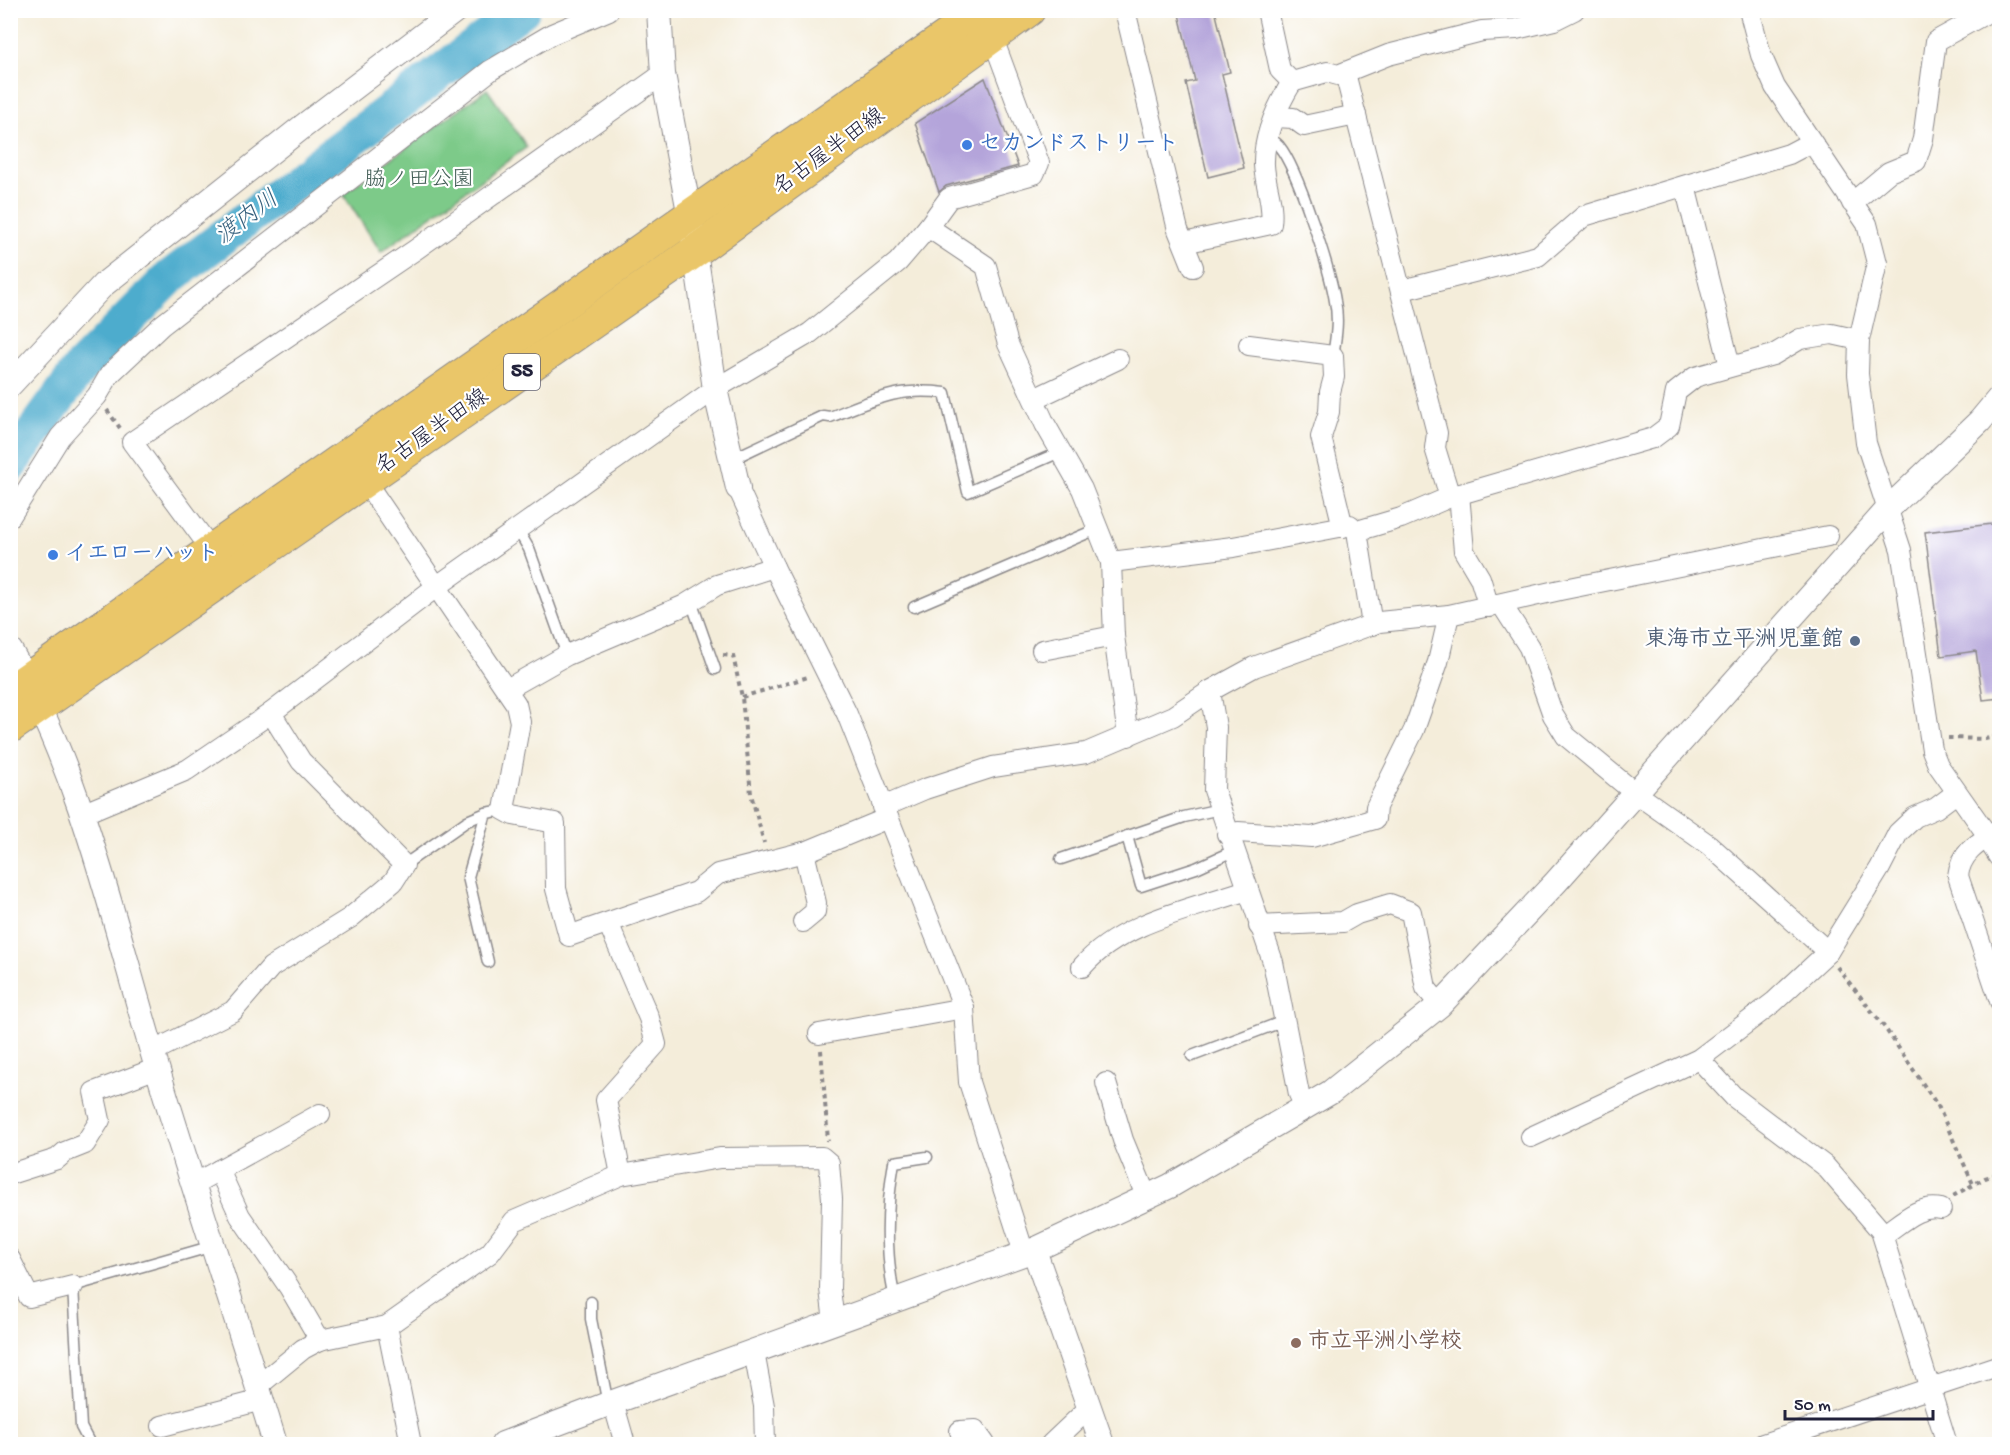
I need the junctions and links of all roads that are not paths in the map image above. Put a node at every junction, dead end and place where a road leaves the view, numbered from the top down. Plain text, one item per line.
1 (456, 10) edge
2 (609, 10) edge
3 (659, 10) edge
4 (1029, 10) edge
5 (1125, 10) edge
6 (1267, 10) edge
7 (1574, 10) edge
8 (1749, 10) edge
9 (1994, 10) edge
10 (2000, 22) edge
11 (988, 23) edge
12 (1345, 73) junction
13 (663, 74) junction
14 (1292, 82) junction
15 (1356, 115) junction
16 (1276, 117) junction
17 (1268, 138) junction
18 (1810, 143) junction
19 (1685, 186) junction
20 (1852, 203) junction
21 (690, 217) junction
22 (928, 227) junction
23 (1184, 243) junction
24 (694, 252) junction
25 (1193, 267) dead end
26 (1402, 291) junction
27 (1858, 340) junction
28 (1250, 345) dead end
29 (1333, 356) junction
30 (1118, 359) dead end
31 (1730, 366) junction
32 (10, 385) edge
33 (715, 389) junction
34 (1034, 399) junction
35 (1997, 404) edge
36 (1060, 452) junction
37 (732, 459) junction
38 (365, 481) junction
39 (738, 488) joint
40 (1454, 496) junction
41 (1889, 508) junction
42 (10, 517) edge
43 (1097, 529) junction
44 (1350, 529) junction
45 (518, 530) junction
46 (1828, 536) dead end
47 (211, 549) junction
48 (1111, 562) junction
49 (774, 567) junction
50 (436, 587) junction
51 (691, 601) junction
52 (1495, 606) junction
53 (914, 607) dead end
54 (1449, 615) junction
55 (1372, 624) junction
56 (1114, 636) junction
57 (10, 650) edge
58 (1042, 650) dead end
59 (567, 655) junction
60 (714, 665) road end
61 (19, 685) edge
62 (507, 689) junction
63 (1210, 692) junction
64 (40, 707) junction
65 (271, 713) junction
66 (10, 727) edge
67 (1128, 736) junction
68 (1635, 792) junction
69 (1956, 793) junction
70 (1220, 809) junction
71 (495, 812) junction
72 (885, 813) junction
73 (82, 814) junction
74 (1127, 836) junction
75 (1996, 840) edge
76 (1230, 842) junction
77 (804, 852) junction
78 (1061, 858) dead end
79 (404, 865) junction
80 (1247, 890) junction
81 (803, 922) dead end
82 (609, 925) junction
83 (1259, 926) junction
84 (1826, 953) junction
85 (488, 962) dead end
86 (1082, 966) dead end
87 (2000, 1001) edge
88 (1440, 1005) junction
89 (964, 1008) junction
90 (1284, 1021) junction
91 (819, 1034) road end
92 (1192, 1056) dead end
93 (1699, 1059) junction
94 (154, 1060) junction
95 (1106, 1083) dead end
96 (1305, 1107) junction
97 (320, 1114) dead end
98 (1531, 1137) dead end
99 (927, 1157) dead end
100 (219, 1170) junction
101 (10, 1174) edge
102 (621, 1175) junction
103 (192, 1185) junction
104 (1147, 1198) junction
105 (1938, 1208) road end
106 (1883, 1235) junction
107 (214, 1246) junction
108 (1029, 1251) junction
109 (10, 1259) edge
110 (73, 1286) junction
111 (895, 1300) junction
112 (591, 1302) dead end
113 (834, 1322) junction
114 (387, 1326) junction
115 (320, 1340) junction
116 (754, 1352) junction
117 (2000, 1365) edge
118 (1929, 1387) junction
119 (260, 1393) junction
120 (610, 1403) junction
121 (1089, 1408) junction
122 (162, 1426) dead end
123 (960, 1431) dead end
124 (90, 1444) edge
125 (275, 1444) edge
126 (411, 1444) edge
127 (503, 1444) edge
128 (625, 1444) edge
129 (765, 1444) edge
130 (985, 1444) edge
131 (1051, 1444) edge
132 (1102, 1444) edge
133 (1763, 1444) edge
134 (1947, 1444) edge

1 - 32 street
2 - 42 street
3 - 13 street
4 - 11 main road, 名古屋半田線 / 55
5 - 23 street
6 - 14 street
7 - 12 street
8 - 18 street
9 - 10 street
9 - 20 street
11 - 21 main road, 名古屋半田線 / 55
11 - 22 street
11 - 24 main road, 名古屋半田線 / 55
12 - 14 street
12 - 15 street
13 - 21 street
13 - 47 street
14 - 16 street
15 - 16 street
15 - 26 street
16 - 17 street
17 - 23 street
17 - 29 lane
18 - 19 street
18 - 20 street
19 - 26 street
19 - 31 street
20 - 27 street
21 - 24 street
21 - 47 main road, 名古屋半田線 / 55
22 - 33 street
22 - 34 street
23 - 25 street
24 - 33 street
24 - 38 main road, 名古屋半田線 / 55
26 - 40 street
27 - 31 street
27 - 41 street
28 - 29 street
29 - 44 street
30 - 34 street
31 - 40 street
33 - 37 street
33 - 45 street
34 - 36 street
35 - 41 street
36 - 37 lane
36 - 43 street
37 - 39 street
38 - 50 street
38 - 64 main road, 名古屋半田線 / 55
39 - 49 street
40 - 44 street
40 - 52 street
41 - 68 street
41 - 69 street
43 - 48 street
43 - 53 lane
44 - 48 street
44 - 55 street
45 - 50 street
45 - 59 lane
46 - 52 street
47 - 61 main road, 名古屋半田線 / 55
48 - 56 street
49 - 51 street
49 - 72 street
50 - 62 street
50 - 65 street
51 - 59 street
51 - 60 lane
52 - 54 street
52 - 68 street
54 - 55 street
54 - 76 street
55 - 63 street
56 - 58 street
56 - 67 street
57 - 61 street
59 - 62 street
61 - 64 street
62 - 71 street
63 - 67 street
63 - 70 street
64 - 66 main road, 名古屋半田線 / 55
64 - 73 street
65 - 73 street
65 - 79 street
67 - 72 street
68 - 84 street
68 - 88 street
69 - 75 street
69 - 84 street
70 - 74 lane
70 - 76 street
71 - 79 lane
71 - 82 street
71 - 85 lane
72 - 77 street
72 - 89 street
73 - 94 street
74 - 76 lane
74 - 78 lane
75 - 87 street
76 - 80 street
77 - 81 street
77 - 82 street
79 - 94 street
80 - 83 street
80 - 86 street
82 - 102 street
83 - 88 street
83 - 90 street
84 - 93 street
88 - 96 street
89 - 91 street
89 - 108 street
90 - 92 lane
90 - 96 street
93 - 98 street
93 - 106 street
94 - 101 street
94 - 103 street
95 - 104 street
96 - 104 street
97 - 100 street
99 - 111 lane
100 - 103 street
100 - 115 street
102 - 113 street
102 - 114 street
103 - 107 street
104 - 108 street
105 - 106 street
106 - 118 street
107 - 110 lane
107 - 119 street
108 - 111 street
108 - 121 street
109 - 110 street
110 - 124 lane
111 - 113 street
112 - 120 lane
113 - 116 street
114 - 115 street
114 - 126 street
115 - 119 street
116 - 120 street
116 - 129 street
117 - 118 street
118 - 133 street
118 - 134 street
119 - 122 street
119 - 125 street
120 - 127 street
120 - 128 street
121 - 131 street
121 - 132 street
123 - 130 street

